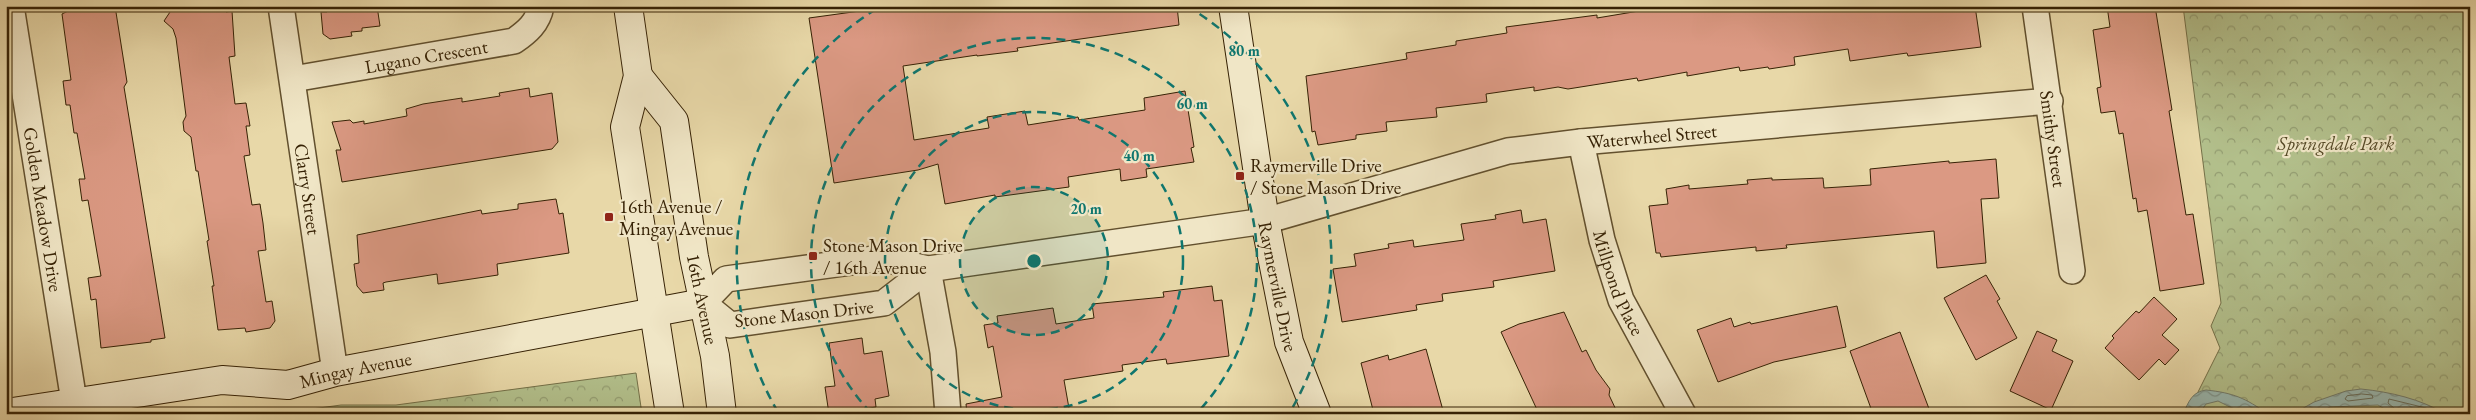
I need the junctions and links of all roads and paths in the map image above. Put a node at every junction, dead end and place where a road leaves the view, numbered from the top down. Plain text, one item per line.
1 (11, 6) edge
2 (282, 6) edge
3 (541, 6) edge
4 (628, 6) edge
5 (1233, 6) edge
6 (2035, 6) edge
7 (638, 76) junction
8 (293, 79) junction
9 (2050, 101) junction
10 (1581, 142) junction
11 (1266, 221) junction
12 (928, 270) junction
13 (2072, 271) dead end
14 (703, 303) junction
15 (654, 312) junction
16 (336, 372) junction
17 (75, 409) edge
18 (6, 413) edge
19 (670, 414) edge
20 (722, 414) edge
21 (948, 414) edge
22 (1317, 414) edge
23 (1683, 414) edge

1 - 17 street, Golden Meadow Drive
2 - 8 street, Clarry Street
3 - 8 street, Lugano Crescent
4 - 7 street
5 - 11 street, Raymerville Drive
6 - 9 street, Smithy Street
7 - 14 street, 16th Avenue
7 - 15 street
8 - 16 street, Clarry Street
9 - 10 street, Waterwheel Street
9 - 13 street, Smithy Street
10 - 11 street, Waterwheel Street
10 - 23 street, Millpond Place
11 - 12 street, Stone Mason Drive
11 - 22 street, Raymerville Drive
12 - 14 street, Stone Mason Drive
12 - 14 street, Stone Mason Drive
12 - 21 street
14 - 15 street, Mingay Avenue
14 - 20 street, 16th Avenue
15 - 16 street, Mingay Avenue
15 - 19 street
16 - 17 street, Mingay Avenue
17 - 18 street, Mingay Avenue

